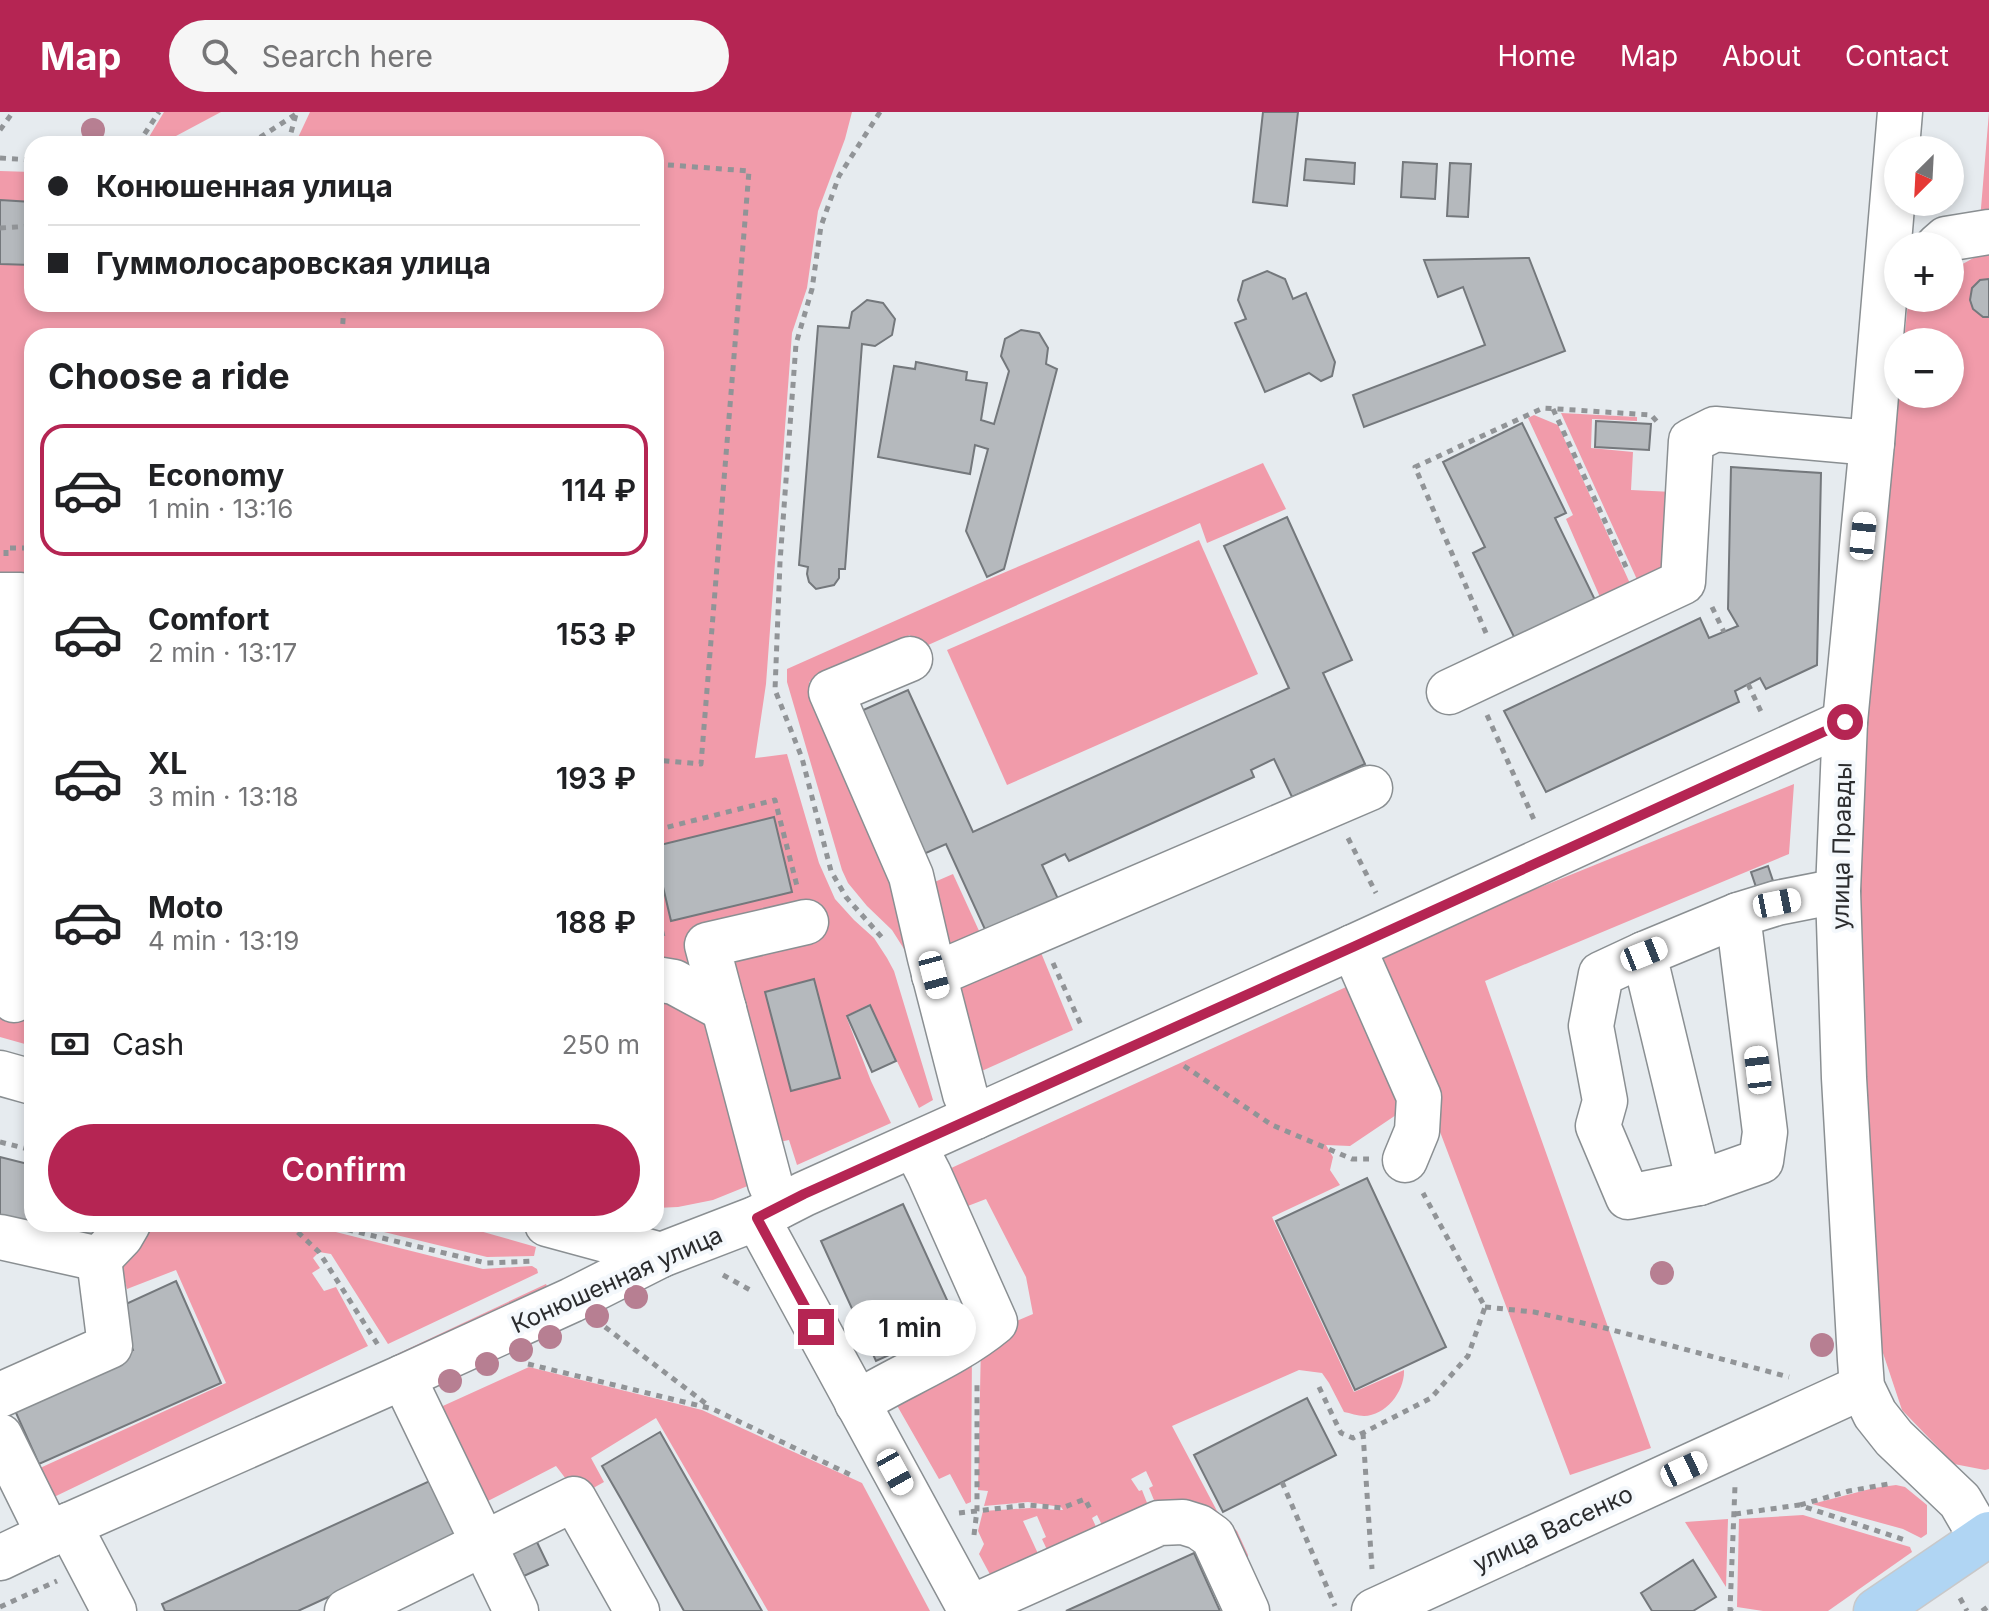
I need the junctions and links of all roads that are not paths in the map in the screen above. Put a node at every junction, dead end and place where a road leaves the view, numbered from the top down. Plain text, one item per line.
1 (1900, 112) edge
2 (1894, 232) edge
3 (1989, 232) edge
4 (1964, 236) edge
5 (1888, 312) edge
6 (1872, 443) junction
7 (0, 595) edge
8 (910, 659) dead end
9 (1449, 692) dead end
10 (1845, 722) junction
11 (1350, 796) road end
12 (1838, 891) junction
13 (1738, 915) junction
14 (806, 922) road end
15 (1353, 947) junction
16 (1644, 954) junction
17 (934, 975) junction
18 (664, 980) edge
19 (14, 1000) dead end
20 (724, 1009) junction
21 (0, 1073) edge
22 (24, 1080) edge
23 (975, 1117) junction
24 (914, 1145) junction
25 (1405, 1160) road end
26 (1699, 1183) junction
27 (769, 1212) junction
28 (123, 1232) edge
29 (0, 1237) edge
30 (544, 1242) edge
31 (661, 1255) junction
32 (99, 1259) junction
33 (393, 1365) junction
34 (1862, 1387) junction
35 (0, 1395) edge
36 (857, 1403) junction
37 (0, 1436) edge
38 (59, 1530) junction
39 (1986, 1537) edge
40 (485, 1544) junction
41 (0, 1558) edge
42 (1361, 1598) edge
43 (970, 1610) edge
44 (114, 1611) edge
45 (347, 1611) edge
46 (516, 1611) edge
47 (637, 1611) edge
48 (1247, 1611) edge
49 (1876, 1611) edge

1 - 2 street, улица Правды
3 - 4 street
5 - 6 street, улица Правды
6 - 9 street
6 - 10 street, улица Правды
7 - 19 street
8 - 17 street
10 - 12 street, улица Правды
10 - 15 street, Конюшенная улица
11 - 17 street
12 - 13 street
12 - 34 street, улица Правды
13 - 16 street
13 - 26 street
14 - 20 street
15 - 23 street, Конюшенная улица
15 - 25 street
16 - 26 street
16 - 26 street
17 - 23 street
18 - 20 street
20 - 27 street
21 - 22 street
23 - 24 street, Конюшенная улица
24 - 27 street, Конюшенная улица
24 - 36 street
27 - 31 street, Конюшенная улица
27 - 36 street
28 - 32 street
29 - 32 street
30 - 31 street
31 - 33 street, Конюшенная улица
32 - 35 street
33 - 38 street, Конюшенная улица
33 - 40 street
34 - 39 street, улица Правды
34 - 42 street, улица Васенко
36 - 43 street
37 - 38 street
38 - 41 street, Конюшенная улица
38 - 44 street
39 - 49 main road
40 - 45 street
40 - 46 street
40 - 47 street
43 - 48 street

